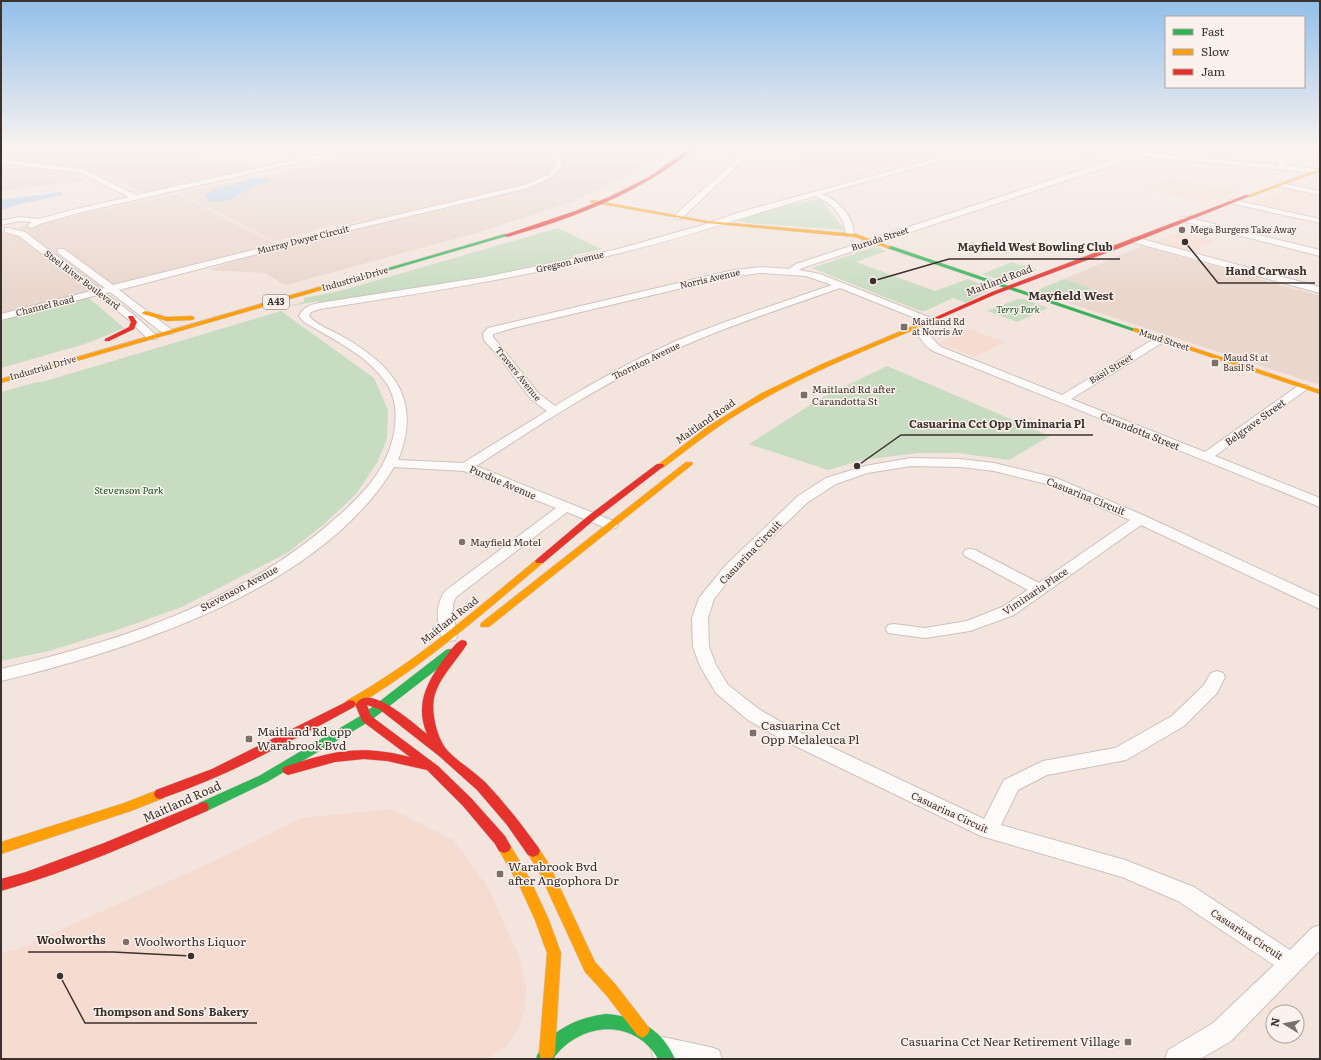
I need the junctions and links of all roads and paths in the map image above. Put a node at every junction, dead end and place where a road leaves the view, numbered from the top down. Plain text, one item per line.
1 (133, 196) edge
2 (143, 196) edge
3 (485, 196) edge
4 (602, 196) edge
5 (616, 196) edge
6 (624, 196) edge
7 (700, 196) edge
8 (806, 196) edge
9 (822, 196) edge
10 (1010, 196) edge
11 (1246, 196) edge
12 (136, 198) junction
13 (592, 201) junction
14 (1233, 201) junction
15 (602, 203) junction
16 (640, 210) junction
17 (76, 211) junction
18 (678, 217) junction
19 (26, 218) junction
20 (1185, 219) junction
21 (1320, 221) edge
22 (1, 223) edge
23 (719, 223) junction
24 (35, 226) junction
25 (3, 230) edge
26 (850, 234) junction
27 (1135, 240) junction
28 (873, 241) junction
29 (53, 246) dead end
30 (1114, 248) junction
31 (1320, 253) edge
32 (792, 271) junction
33 (840, 286) junction
34 (1007, 288) junction
35 (112, 289) junction
36 (1320, 290) edge
37 (99, 292) junction
38 (1019, 292) junction
39 (144, 313) junction
40 (304, 313) joint
41 (211, 314) junction
42 (1, 317) edge
43 (131, 317) junction
44 (928, 320) junction
45 (165, 330) junction
46 (475, 332) dead end
47 (488, 333) junction
48 (149, 334) junction
49 (922, 334) junction
50 (1161, 339) junction
51 (894, 346) dead end
52 (41, 362) junction
53 (1, 374) edge
54 (1, 381) edge
55 (1304, 387) junction
56 (1320, 392) edge
57 (1062, 400) junction
58 (554, 410) junction
59 (1206, 457) junction
60 (694, 460) dead end
61 (391, 463) junction
62 (466, 467) junction
63 (1320, 503) edge
64 (564, 508) junction
65 (591, 518) junction
66 (1140, 519) junction
67 (611, 526) junction
68 (970, 552) dead end
69 (1039, 589) junction
70 (1320, 604) edge
71 (894, 629) dead end
72 (480, 630) dead end
73 (448, 636) junction
74 (1, 675) edge
75 (1218, 676) dead end
76 (359, 698) junction
77 (383, 706) junction
78 (366, 718) junction
79 (442, 753) junction
80 (434, 769) junction
81 (263, 779) junction
82 (988, 830) junction
83 (1, 848) edge
84 (1, 885) edge
85 (1320, 935) edge
86 (1292, 964) junction
87 (642, 1030) junction
88 (665, 1054) edge
89 (546, 1056) edge
90 (710, 1059) edge
91 (1176, 1059) edge

1 - 12 street
2 - 12 street
3 - 35 street, Murray Dwyer Circuit
4 - 13 main road, Industrial Drive / A43
5 - 15 main road, Industrial Drive / A43
6 - 16 main road
7 - 18 street
8 - 23 street, Gregson Avenue
9 - 26 street
10 - 28 street, Buruda Street
11 - 14 main road, Maitland Road
12 - 17 street
13 - 15 main road
13 - 41 main road, Industrial Drive / A43
14 - 20 main road, Maitland Road
14 - 21 street
15 - 16 main road
15 - 45 main road, Industrial Drive / A43
16 - 18 main road, Maud Street
17 - 19 street
17 - 24 street
18 - 23 main road, Maud Street
19 - 22 street
19 - 24 street
20 - 27 main road, Maitland Road
20 - 31 street
23 - 26 main road, Maud Street
23 - 40 street, Gregson Avenue
24 - 25 street
25 - 37 street, Steel River Boulevard
26 - 28 main road, Maud Street
27 - 30 main road, Maitland Road
27 - 36 street
28 - 32 street, Buruda Street
28 - 34 main road, Maud Street
29 - 35 street, Steel River Boulevard
30 - 34 main road, Maitland Road
30 - 38 main road, Maitland Road
32 - 33 street, Norris Avenue
32 - 47 street, Norris Avenue
33 - 44 street, Norris Avenue
33 - 58 street, Thornton Avenue
34 - 38 main road, Maud Street
34 - 44 main road, Maitland Road
35 - 37 street, Channel Road
35 - 39 street, Steel River Boulevard
37 - 42 street, Channel Road
37 - 43 street, Steel River Boulevard
38 - 49 main road, Maitland Road
38 - 50 main road, Maud Street
39 - 41 main road
39 - 45 street, Steel River Boulevard
40 - 61 street, Stevenson Avenue
41 - 45 main road, Industrial Drive / A43
43 - 48 street, Steel River Boulevard
43 - 52 main road
44 - 65 main road, Maitland Road
45 - 48 main road, Industrial Drive / A43
46 - 47 street
47 - 58 street, Travers Avenue
48 - 52 main road, Industrial Drive / A43
48 - 54 main road, Industrial Drive / A43
49 - 51 main road, Maitland Road
49 - 57 street, Carandotta Street
50 - 55 main road, Maud Street
50 - 57 street, Basil Street
52 - 53 main road, Industrial Drive / A43
55 - 56 main road, Maud Street
55 - 59 street, Belgrave Street
57 - 59 street, Carandotta Street
58 - 62 street, Thornton Avenue
59 - 63 street, Carandotta Street
60 - 67 main road
61 - 62 street, Purdue Avenue
61 - 74 street, Stevenson Avenue
62 - 64 street, Purdue Avenue
64 - 65 street, Purdue Avenue
64 - 73 street
65 - 67 street, Purdue Avenue
65 - 73 main road, Maitland Road
66 - 69 street, Viminaria Place
66 - 70 street, Casuarina Circuit
66 - 82 street, Casuarina Circuit
67 - 72 main road
68 - 69 street
69 - 71 street, Viminaria Place
73 - 76 main road, Maitland Road
75 - 82 street
76 - 77 main road
76 - 78 main road
76 - 83 main road, Maitland Road
77 - 78 main road, Maitland Road
77 - 79 main road
77 - 79 main road, Maitland Road
78 - 80 main road
78 - 81 main road, Maitland Road
79 - 87 main road
80 - 81 main road
80 - 89 main road
81 - 84 main road, Maitland Road
82 - 86 street, Casuarina Circuit
85 - 86 street, Casuarina Circuit
86 - 91 street, Casuarina Circuit
87 - 88 main road
87 - 89 main road
88 - 90 street

